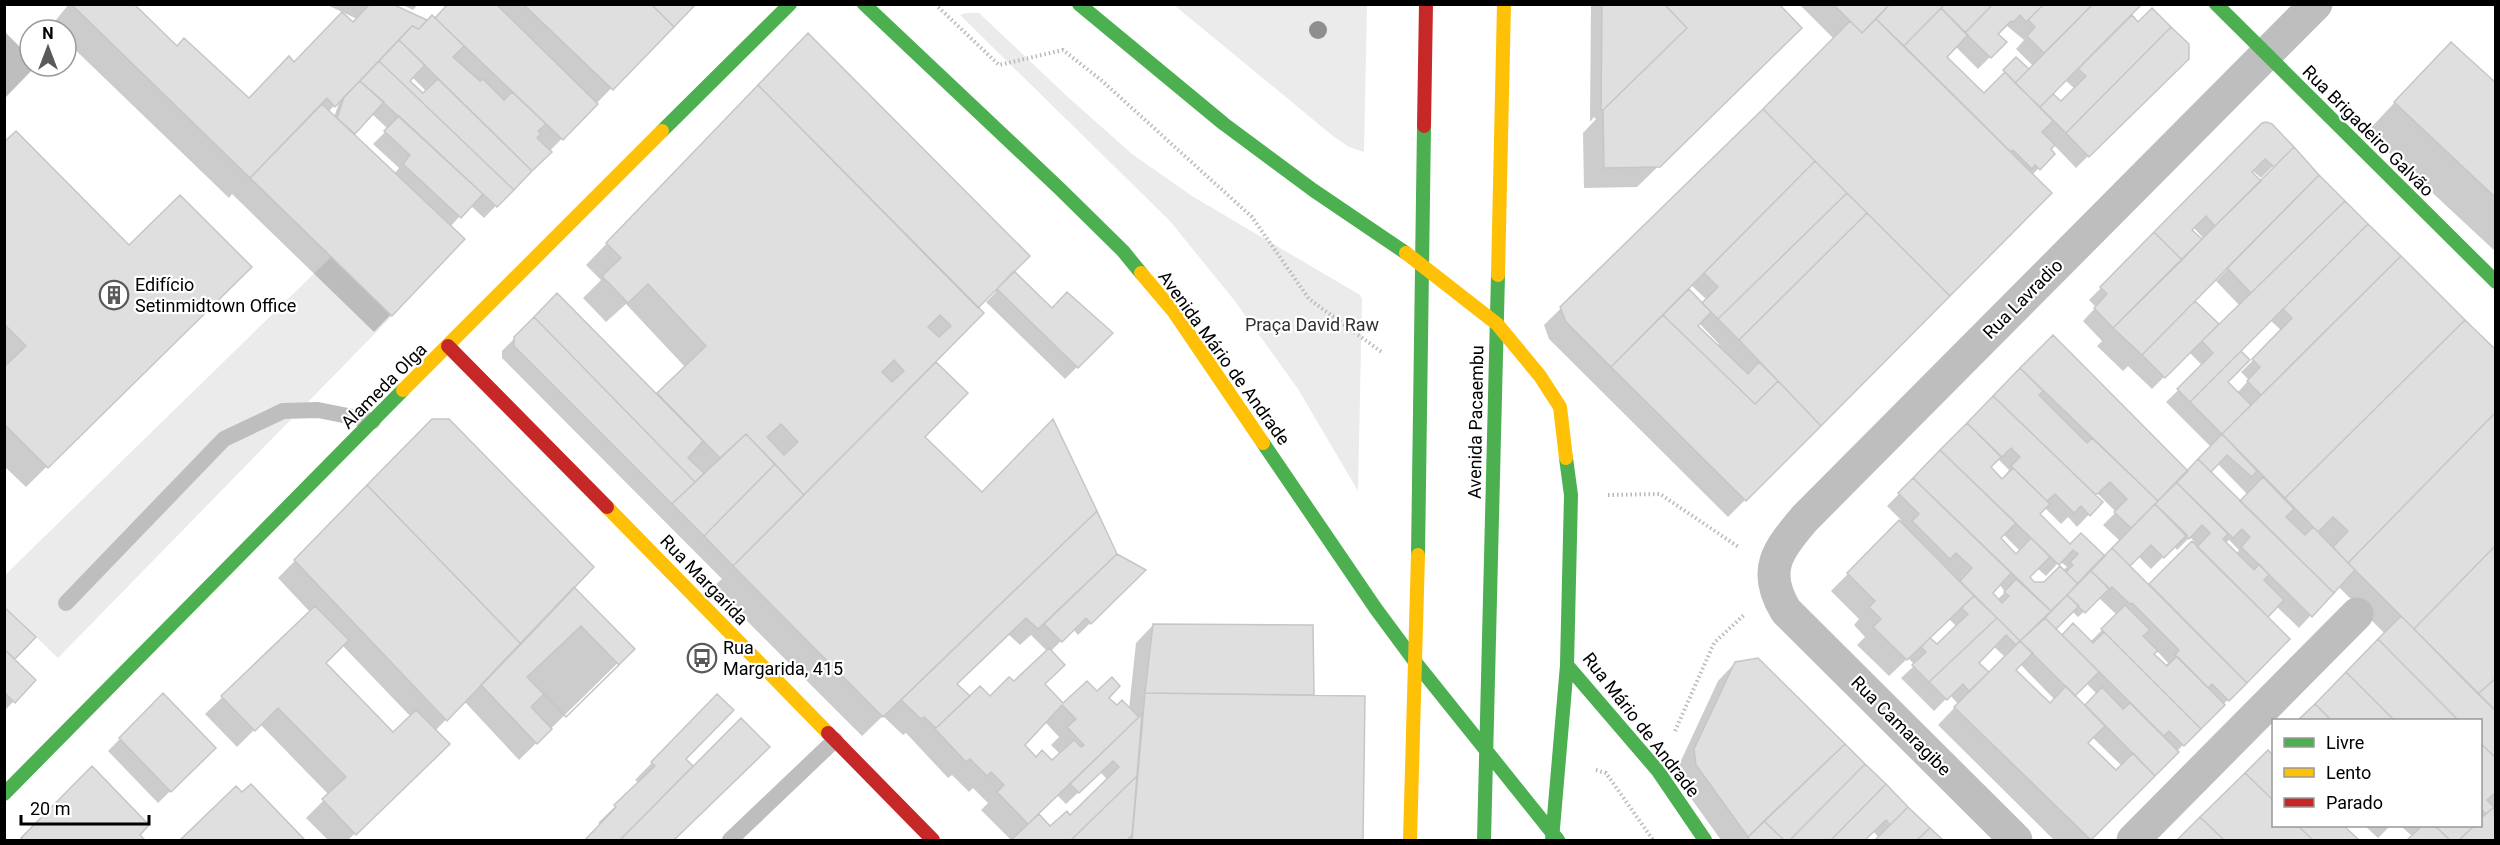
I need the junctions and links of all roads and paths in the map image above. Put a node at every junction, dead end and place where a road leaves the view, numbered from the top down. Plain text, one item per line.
1 (790, 4) edge
2 (864, 4) edge
3 (934, 4) edge
4 (1079, 4) edge
5 (1426, 4) edge
6 (1504, 4) edge
7 (2216, 4) edge
8 (2316, 4) edge
9 (2266, 55) junction
10 (1420, 263) junction
11 (2496, 282) edge
12 (1497, 324) junction
13 (448, 346) junction
14 (1419, 369) junction
15 (374, 422) junction
16 (1571, 495) junction
17 (1773, 570) junction
18 (66, 603) dead end
19 (2357, 614) dead end
20 (1714, 643) dead end
21 (1416, 663) junction
22 (1567, 665) junction
23 (835, 740) junction
24 (1487, 754) junction
25 (1658, 771) junction
26 (4, 794) edge
27 (1554, 838) edge
28 (730, 840) edge
29 (933, 840) edge
30 (1410, 840) edge
31 (1484, 840) edge
32 (1705, 840) edge
33 (2016, 840) edge
34 (2133, 840) edge

1 - 13 street, Alameda Olga
2 - 21 street, Avenida Mário de Andrade
3 - 14 path
4 - 10 street
5 - 10 street
6 - 12 street, Avenida Pacaembu
7 - 9 street, Rua Brigadeiro Galvão
8 - 9 street, Rua Lavradio
9 - 11 street, Rua Brigadeiro Galvão
9 - 17 street, Rua Lavradio
10 - 12 street, Rua Mário de Andrade
10 - 14 street
12 - 16 street, Rua Mário de Andrade
12 - 24 street, Avenida Pacaembu
13 - 15 street, Alameda Olga
13 - 23 street, Rua Margarida
14 - 21 street
15 - 18 lane
15 - 26 street, Alameda Olga
16 - 17 path
16 - 22 street, Rua Mário de Andrade
17 - 33 street, Rua Camaragibe
19 - 34 street
20 - 25 path
21 - 24 street, Avenida Mário de Andrade
21 - 30 street
22 - 25 street, Rua Mário de Andrade
22 - 27 street
23 - 28 lane
23 - 29 street, Rua Margarida
24 - 27 street
24 - 31 street, Avenida Pacaembu
25 - 32 street, Rua Mário de Andrade

